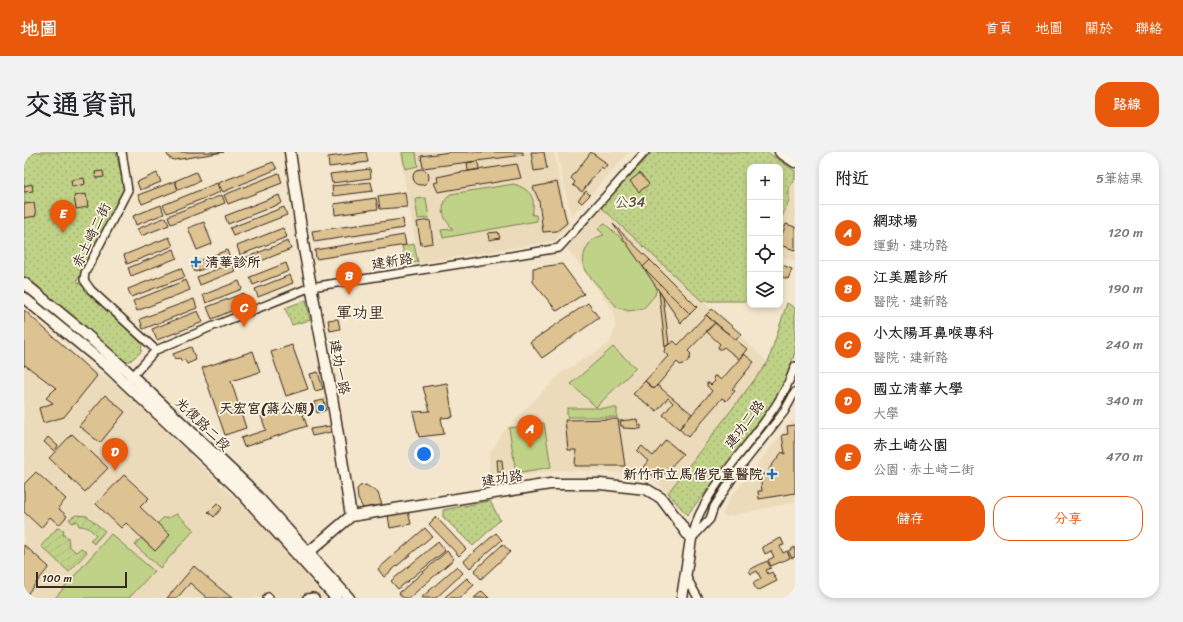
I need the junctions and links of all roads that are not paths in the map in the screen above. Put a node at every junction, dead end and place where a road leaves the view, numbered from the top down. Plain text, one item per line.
1 (122, 152) edge
2 (290, 152) edge
3 (645, 152) edge
4 (780, 152) edge
5 (795, 162) edge
6 (24, 283) edge
7 (311, 287) junction
8 (24, 298) edge
9 (156, 350) junction
10 (795, 366) edge
11 (129, 380) junction
12 (795, 392) edge
13 (351, 516) junction
14 (691, 539) junction
15 (305, 555) junction
16 (686, 576) junction
17 (307, 598) edge
18 (314, 598) edge
19 (336, 598) edge
20 (350, 598) edge
21 (682, 598) edge
22 (698, 598) edge

1 - 9 street, 赤土崎二街
2 - 7 street, 建功一路
3 - 7 street, 建新路
4 - 5 street
6 - 11 street, 光復路二段
7 - 9 street, 建新路
7 - 13 street, 建功一路
8 - 11 street, 光復路二段
9 - 11 street, 建新路
10 - 14 street, 建功二路
11 - 15 street, 光復路二段
12 - 14 street, 建功二路
13 - 14 street, 建功路
13 - 15 street
14 - 16 street, 建功二路
15 - 19 street, 光復路二段
15 - 20 street, 光復路二段
16 - 21 street, 建功二路
16 - 22 street
17 - 18 street

